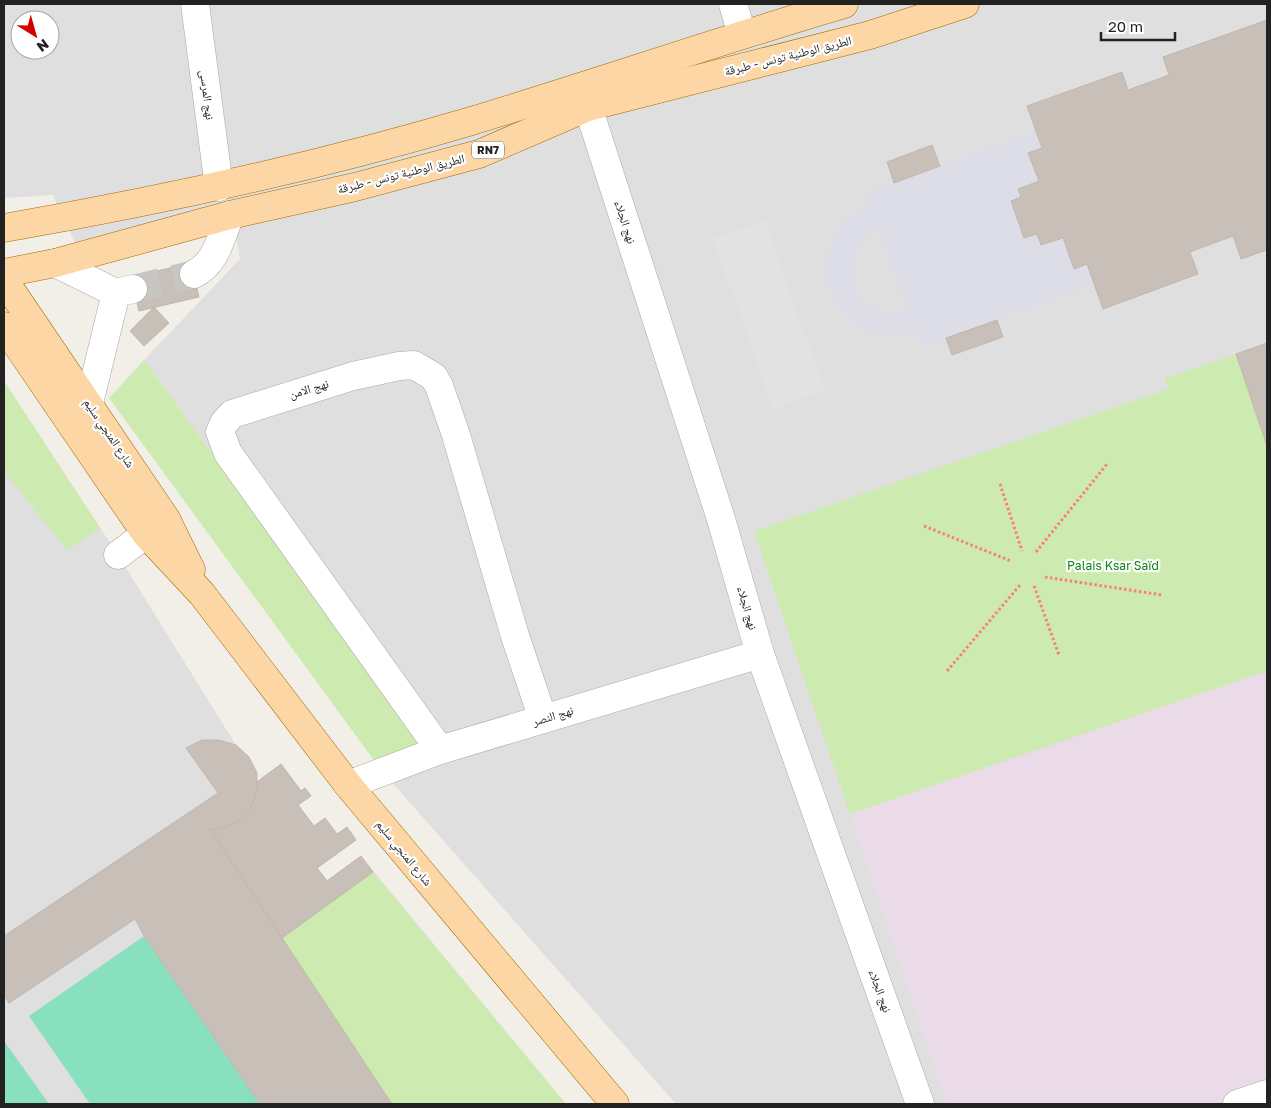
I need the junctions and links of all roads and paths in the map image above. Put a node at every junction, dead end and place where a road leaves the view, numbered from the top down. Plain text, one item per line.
1 (195, 4) edge
2 (733, 4) edge
3 (844, 4) edge
4 (965, 4) edge
5 (742, 34) junction
6 (588, 107) junction
7 (219, 187) junction
8 (230, 215) junction
9 (4, 228) edge
10 (54, 263) junction
11 (4, 273) edge
12 (194, 274) tunnel mouth
13 (4, 280) edge
14 (4, 326) edge
15 (89, 403) junction
16 (1107, 464) dead end
17 (1000, 484) dead end
18 (924, 526) dead end
19 (156, 527) junction
20 (1022, 551) dead end
21 (1036, 552) dead end
22 (118, 555) dead end
23 (1011, 561) dead end
24 (1045, 577) dead end
25 (1020, 585) dead end
26 (1034, 586) dead end
27 (1162, 595) dead end
28 (760, 654) junction
29 (1059, 656) dead end
30 (947, 671) dead end
31 (543, 719) junction
32 (440, 750) junction
33 (348, 785) junction
34 (1267, 1094) edge
35 (615, 1104) edge
36 (920, 1104) edge
37 (1237, 1104) edge

1 - 7 street, نهج المرسى
2 - 5 street
3 - 5 main road
4 - 6 main road, الطريق الوطنية تونس - طبرقة / RN7
5 - 7 main road
6 - 8 main road, الطريق الوطنية تونس - طبرقة / RN7
6 - 28 street, نهج الجلاء
7 - 9 main road
8 - 10 main road, الطريق الوطنية تونس - طبرقة / RN7
8 - 12 street
10 - 11 main road, الطريق الوطنية تونس - طبرقة / RN7
10 - 15 street
13 - 15 main road, شارع المنجي سليم
14 - 19 main road, شارع المنجي سليم
15 - 19 main road, شارع المنجي سليم
16 - 21 path
17 - 20 path
18 - 23 path
19 - 22 street
19 - 33 main road, شارع المنجي سليم
24 - 27 path
25 - 30 path
26 - 29 path
28 - 31 street, نهج النصر
28 - 36 street, نهج الجلاء
31 - 32 street, نهج النصر
31 - 32 street, نهج الامن
32 - 33 street, نهج النصر
33 - 35 main road, شارع المنجي سليم
34 - 37 street

